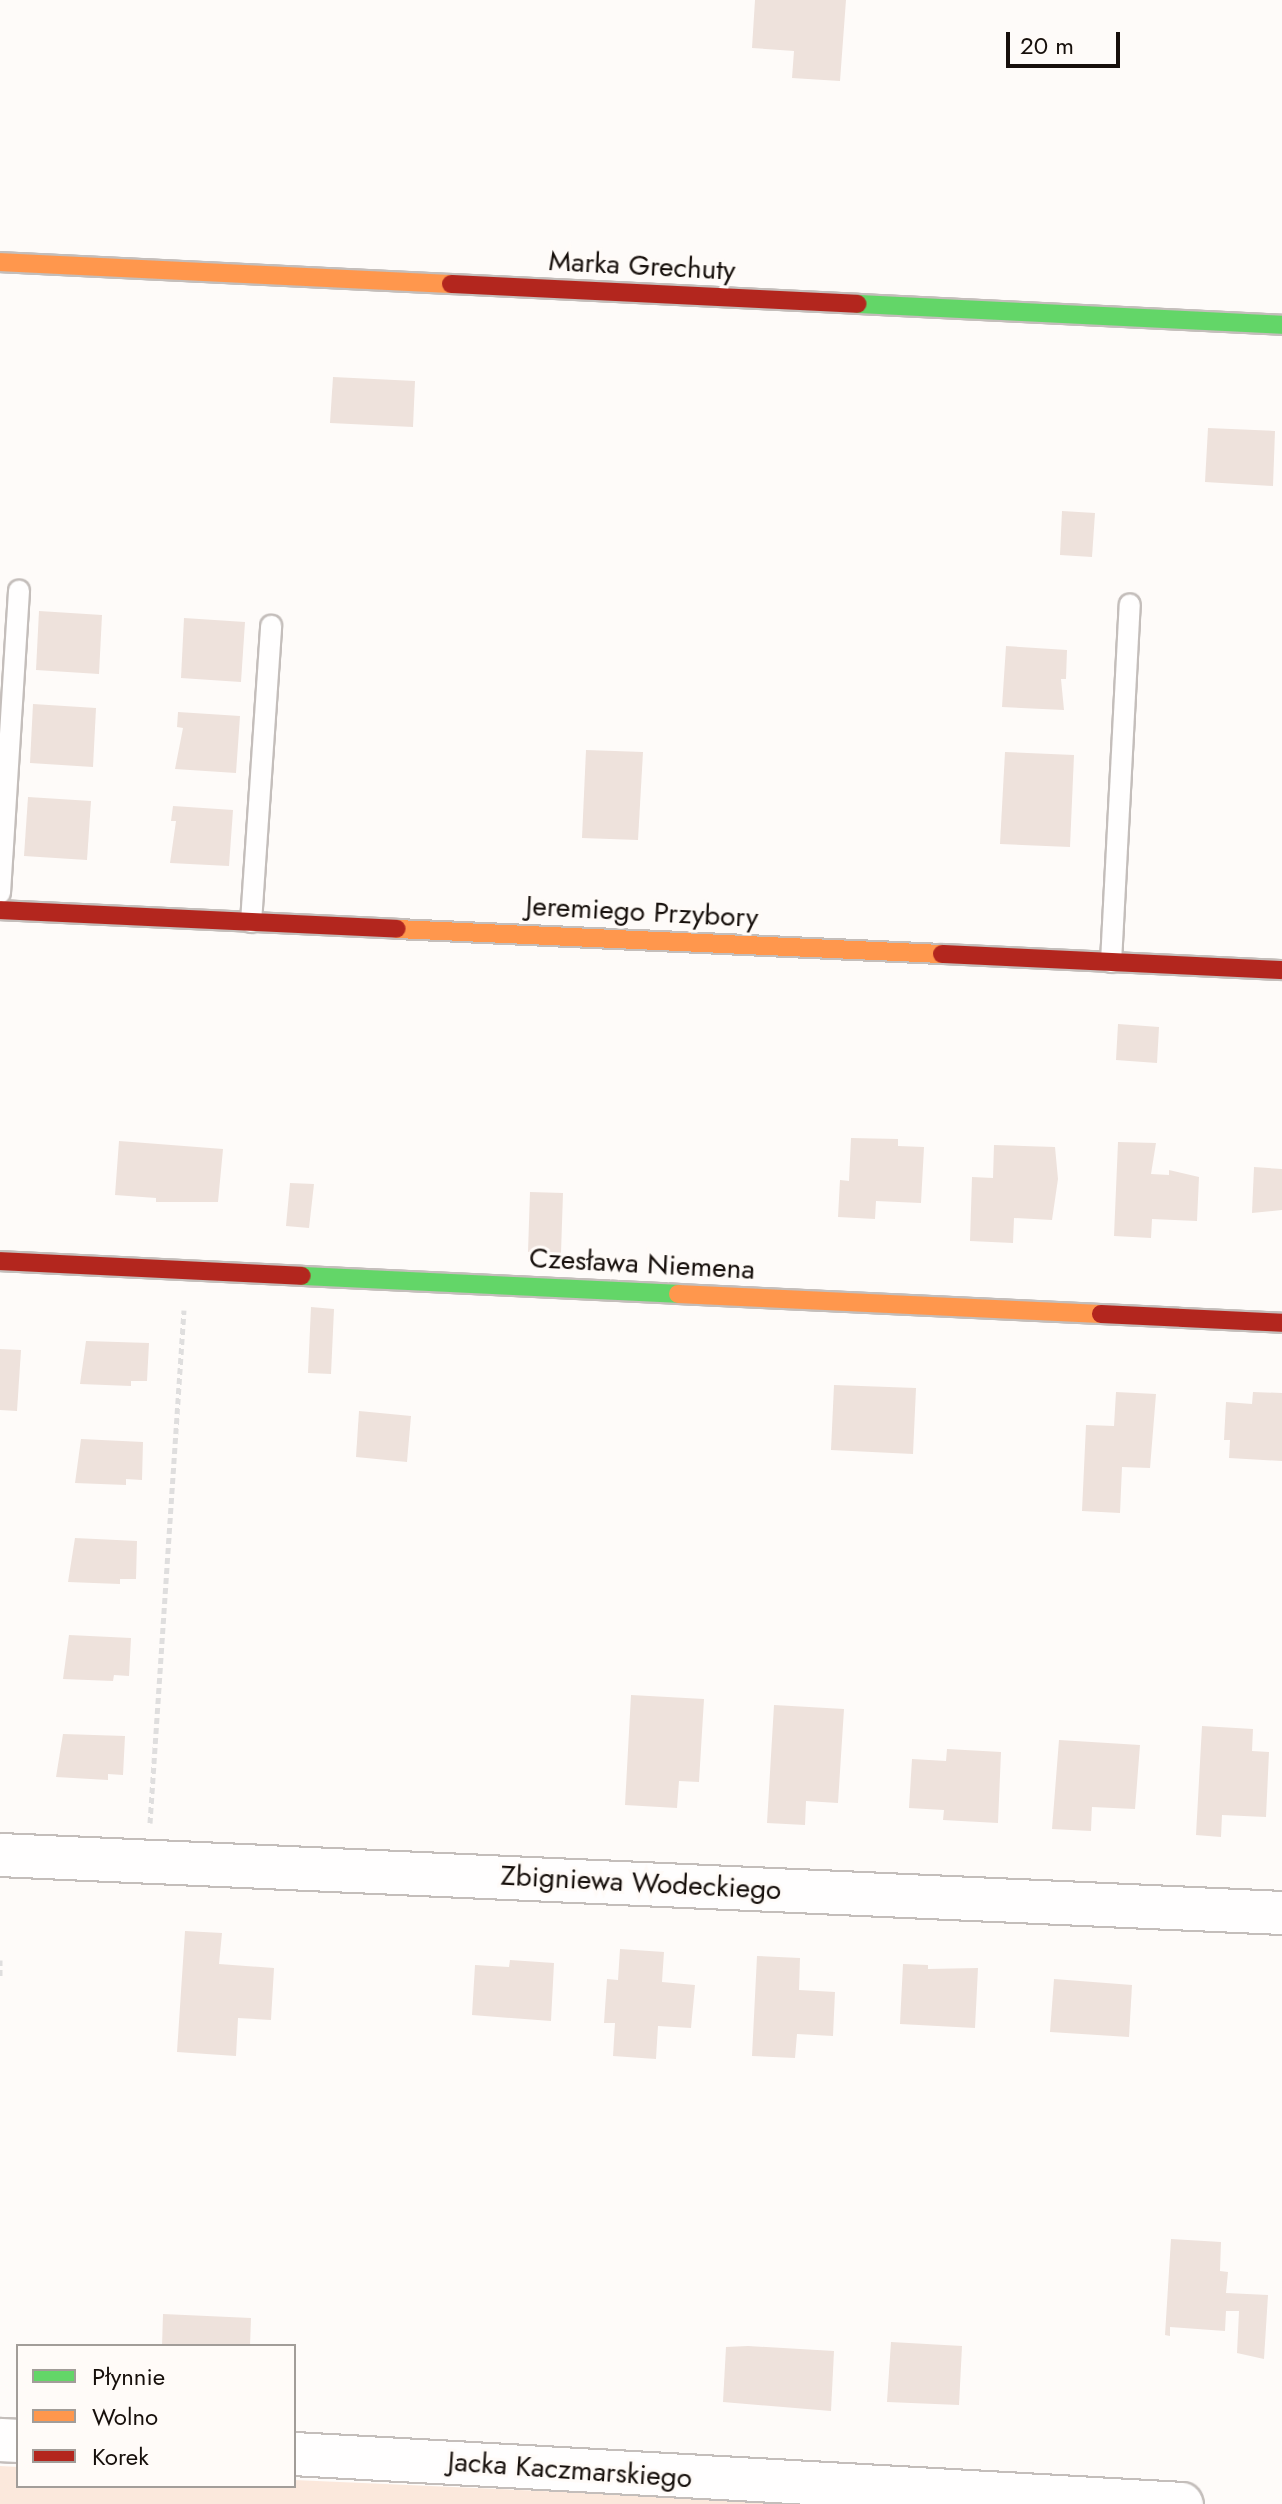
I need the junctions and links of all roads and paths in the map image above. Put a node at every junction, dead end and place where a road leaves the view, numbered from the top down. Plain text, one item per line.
1 (0, 262) edge
2 (1282, 325) edge
3 (19, 591) dead end
4 (1130, 605) dead end
5 (271, 626) dead end
6 (0, 893) edge
7 (0, 910) edge
8 (251, 922) junction
9 (1111, 962) junction
10 (1282, 970) edge
11 (0, 1261) edge
12 (186, 1270) junction
13 (1282, 1323) edge
14 (0, 1855) edge
15 (148, 1860) junction
16 (1282, 1913) edge
17 (0, 1960) edge
18 (0, 1976) edge
19 (296, 2454) edge
20 (1182, 2504) edge

1 - 2 street, Marka Grechuty
3 - 6 lane
4 - 9 lane
5 - 8 lane
7 - 8 street, Jeremiego Przybory
8 - 9 street, Jeremiego Przybory
9 - 10 street, Jeremiego Przybory
11 - 12 street, Czesława Niemena
12 - 13 street, Czesława Niemena
12 - 15 path
14 - 15 street, Zbigniewa Wodeckiego
15 - 16 street, Zbigniewa Wodeckiego
17 - 18 path
19 - 20 street, Jacka Kaczmarskiego

